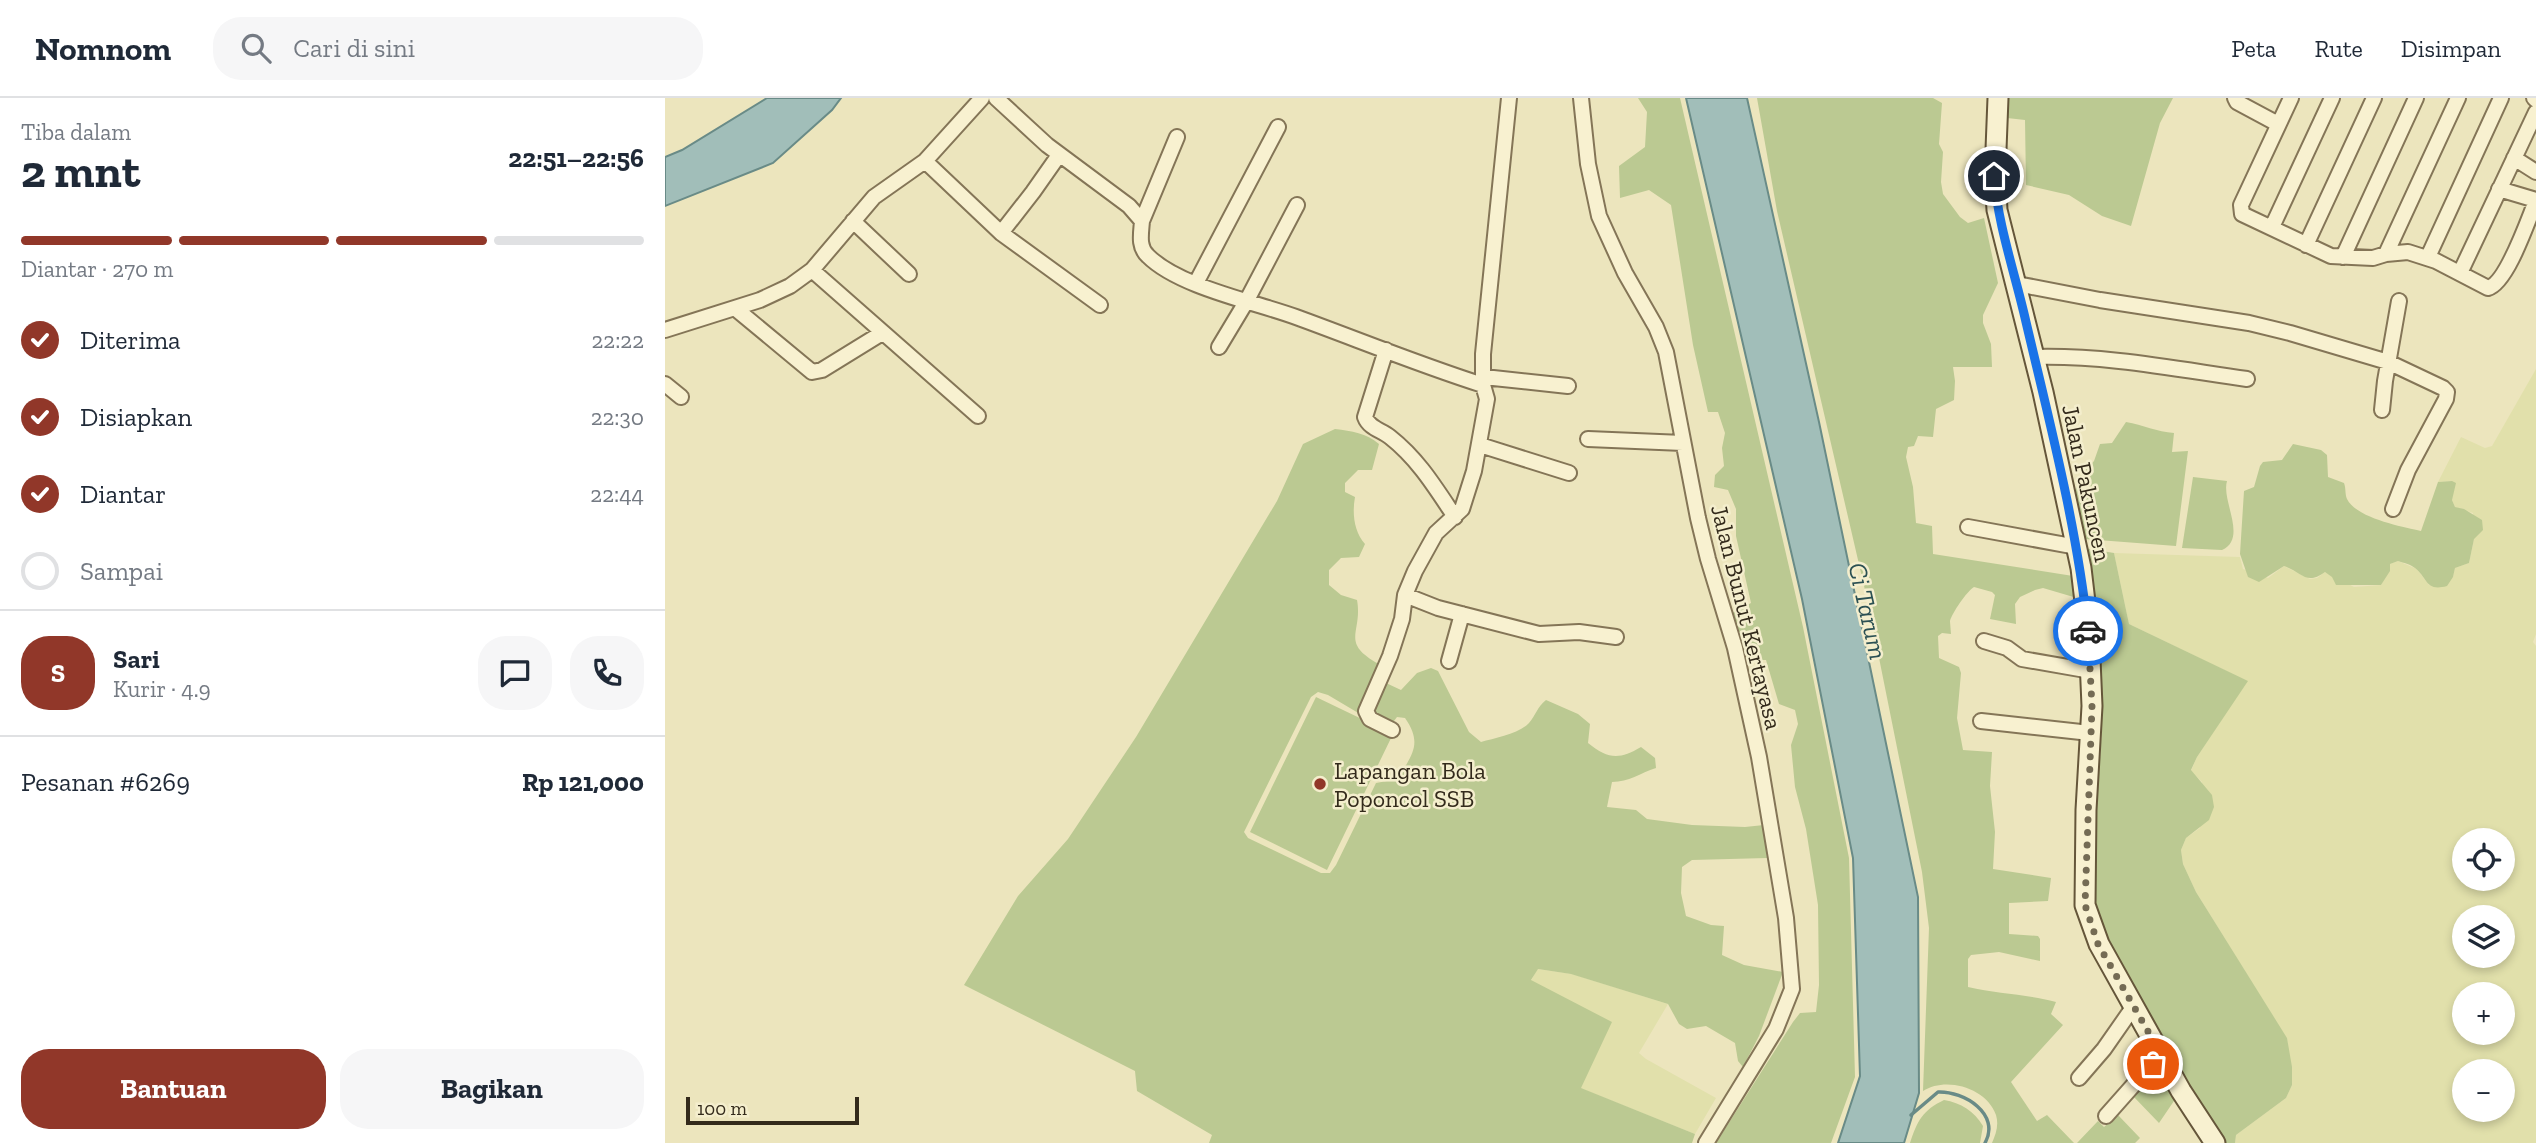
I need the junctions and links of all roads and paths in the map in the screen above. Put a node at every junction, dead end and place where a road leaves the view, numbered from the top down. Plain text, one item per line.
1 (982, 98) edge
2 (996, 98) edge
3 (1509, 98) edge
4 (1581, 98) edge
5 (1998, 98) edge
6 (2291, 98) edge
7 (2332, 98) edge
8 (2374, 98) edge
9 (2416, 98) edge
10 (2458, 98) edge
11 (2501, 98) edge
12 (2243, 101) edge
13 (2536, 112) edge
14 (2279, 124) junction
15 (1278, 127) dead end
16 (1177, 137) dead end
17 (1059, 155) junction
18 (2514, 158) junction
19 (925, 161) junction
20 (2536, 172) edge
21 (2500, 189) junction
22 (2536, 200) edge
23 (1297, 205) dead end
24 (853, 221) junction
25 (1142, 221) junction
26 (2272, 228) junction
27 (1001, 233) junction
28 (2306, 245) junction
29 (2386, 254) junction
30 (2343, 257) junction
31 (2427, 257) junction
32 (812, 270) junction
33 (2460, 273) junction
34 (909, 274) dead end
35 (1196, 283) junction
36 (2017, 284) junction
37 (2399, 301) dead end
38 (1246, 302) junction
39 (1100, 305) dead end
40 (736, 309) junction
41 (665, 330) edge
42 (882, 333) junction
43 (1219, 346) dead end
44 (1386, 350) junction
45 (2034, 357) junction
46 (2388, 362) junction
47 (2247, 379) dead end
48 (1483, 381) junction
49 (665, 384) edge
50 (1568, 386) dead end
51 (681, 397) dead end
52 (2382, 410) dead end
53 (978, 416) dead end
54 (1588, 439) dead end
55 (1683, 443) junction
56 (1480, 445) junction
57 (1569, 473) dead end
58 (2393, 509) dead end
59 (1455, 517) junction
60 (1968, 527) dead end
61 (2077, 547) junction
62 (1405, 595) junction
63 (1462, 614) junction
64 (1616, 637) dead end
65 (1984, 642) dead end
66 (1449, 661) dead end
67 (2091, 671) junction
68 (1981, 721) dead end
69 (1392, 730) dead end
70 (2090, 733) junction
71 (2134, 1006) junction
72 (2161, 1054) junction
73 (2079, 1078) dead end
74 (2106, 1116) dead end
75 (1706, 1143) edge
76 (2215, 1143) edge

1 - 19 street
2 - 17 street
3 - 48 street
4 - 55 street, Jalan Bunut Kertayasa
5 - 36 street, Jalan Pakuncen
6 - 14 street
7 - 26 street
8 - 28 street
9 - 30 street
10 - 29 street
11 - 31 street
12 - 14 street
13 - 18 street
14 - 26 street
15 - 35 street
16 - 25 street
17 - 25 street
17 - 27 street
18 - 20 street
18 - 21 street
19 - 24 street
19 - 27 street
21 - 22 street
21 - 33 street
22 - 33 street
23 - 38 street
24 - 32 street
24 - 34 street
25 - 35 street
26 - 28 street
27 - 39 street
28 - 30 street
29 - 30 street
29 - 31 street
31 - 33 street
32 - 40 street
32 - 42 street
35 - 38 street
36 - 45 street, Jalan Pakuncen
36 - 46 street
37 - 46 street
38 - 43 street
38 - 44 street
40 - 41 street
40 - 42 street
42 - 53 street
44 - 48 street
44 - 59 street
45 - 47 street
45 - 61 street, Jalan Pakuncen
46 - 52 street
46 - 58 street
48 - 50 street
48 - 56 street
49 - 51 street
54 - 55 street
55 - 75 street, Jalan Bunut Kertayasa
56 - 57 street
56 - 59 street
59 - 62 street
60 - 61 street
61 - 67 street, Jalan Pakuncen
62 - 63 street
62 - 69 street
63 - 64 street
63 - 66 street
65 - 67 street
67 - 70 street, Jalan Pakuncen
68 - 70 street
70 - 71 street, Jalan Pakuncen
71 - 72 street, Jalan Pakuncen
71 - 73 street
72 - 74 street
72 - 76 street, Jalan Pakuncen

